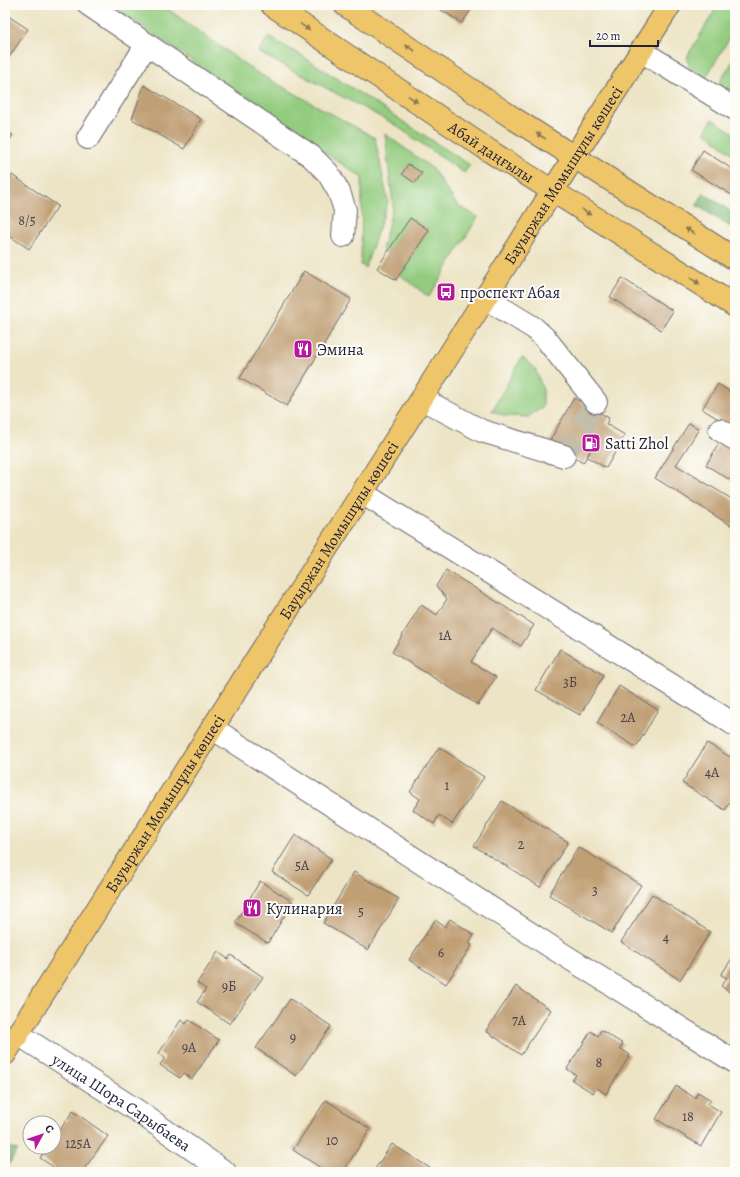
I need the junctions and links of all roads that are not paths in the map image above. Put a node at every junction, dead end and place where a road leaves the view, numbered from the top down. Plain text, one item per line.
1 (89, 5) edge
2 (272, 5) edge
3 (345, 5) edge
4 (670, 5) edge
5 (148, 44) junction
6 (641, 51) junction
7 (735, 108) edge
8 (88, 138) dead end
9 (574, 157) junction
10 (553, 191) junction
11 (343, 236) dead end
12 (735, 259) edge
13 (485, 298) junction
14 (735, 306) edge
15 (422, 399) junction
16 (596, 402) dead end
17 (564, 456) dead end
18 (362, 493) junction
19 (735, 726) edge
20 (212, 728) junction
21 (18, 1034) junction
22 (5, 1054) edge
23 (735, 1062) edge
24 (225, 1172) edge

1 - 5 street
2 -> 10 main road, Абай даңғылы
9 -> 3 main road
4 - 6 main road, Бауыржан Момышұлы көшесі
5 - 8 street
5 - 11 street
6 - 7 street
6 - 9 main road, Бауыржан Момышұлы көшесі
9 - 10 main road, Бауыржан Момышұлы көшесі
12 -> 9 main road
10 - 13 main road, Бауыржан Момышұлы көшесі
10 -> 14 main road, Абай даңғылы
13 - 15 main road, Бауыржан Момышұлы көшесі
13 - 16 street
15 - 17 street
15 - 18 main road, Бауыржан Момышұлы көшесі
18 - 19 street
18 - 20 main road, Бауыржан Момышұлы көшесі
20 - 21 main road, Бауыржан Момышұлы көшесі
20 - 23 street
21 - 22 main road, Бауыржан Момышұлы көшесі
21 - 24 street, улица Шора Сарыбаева

